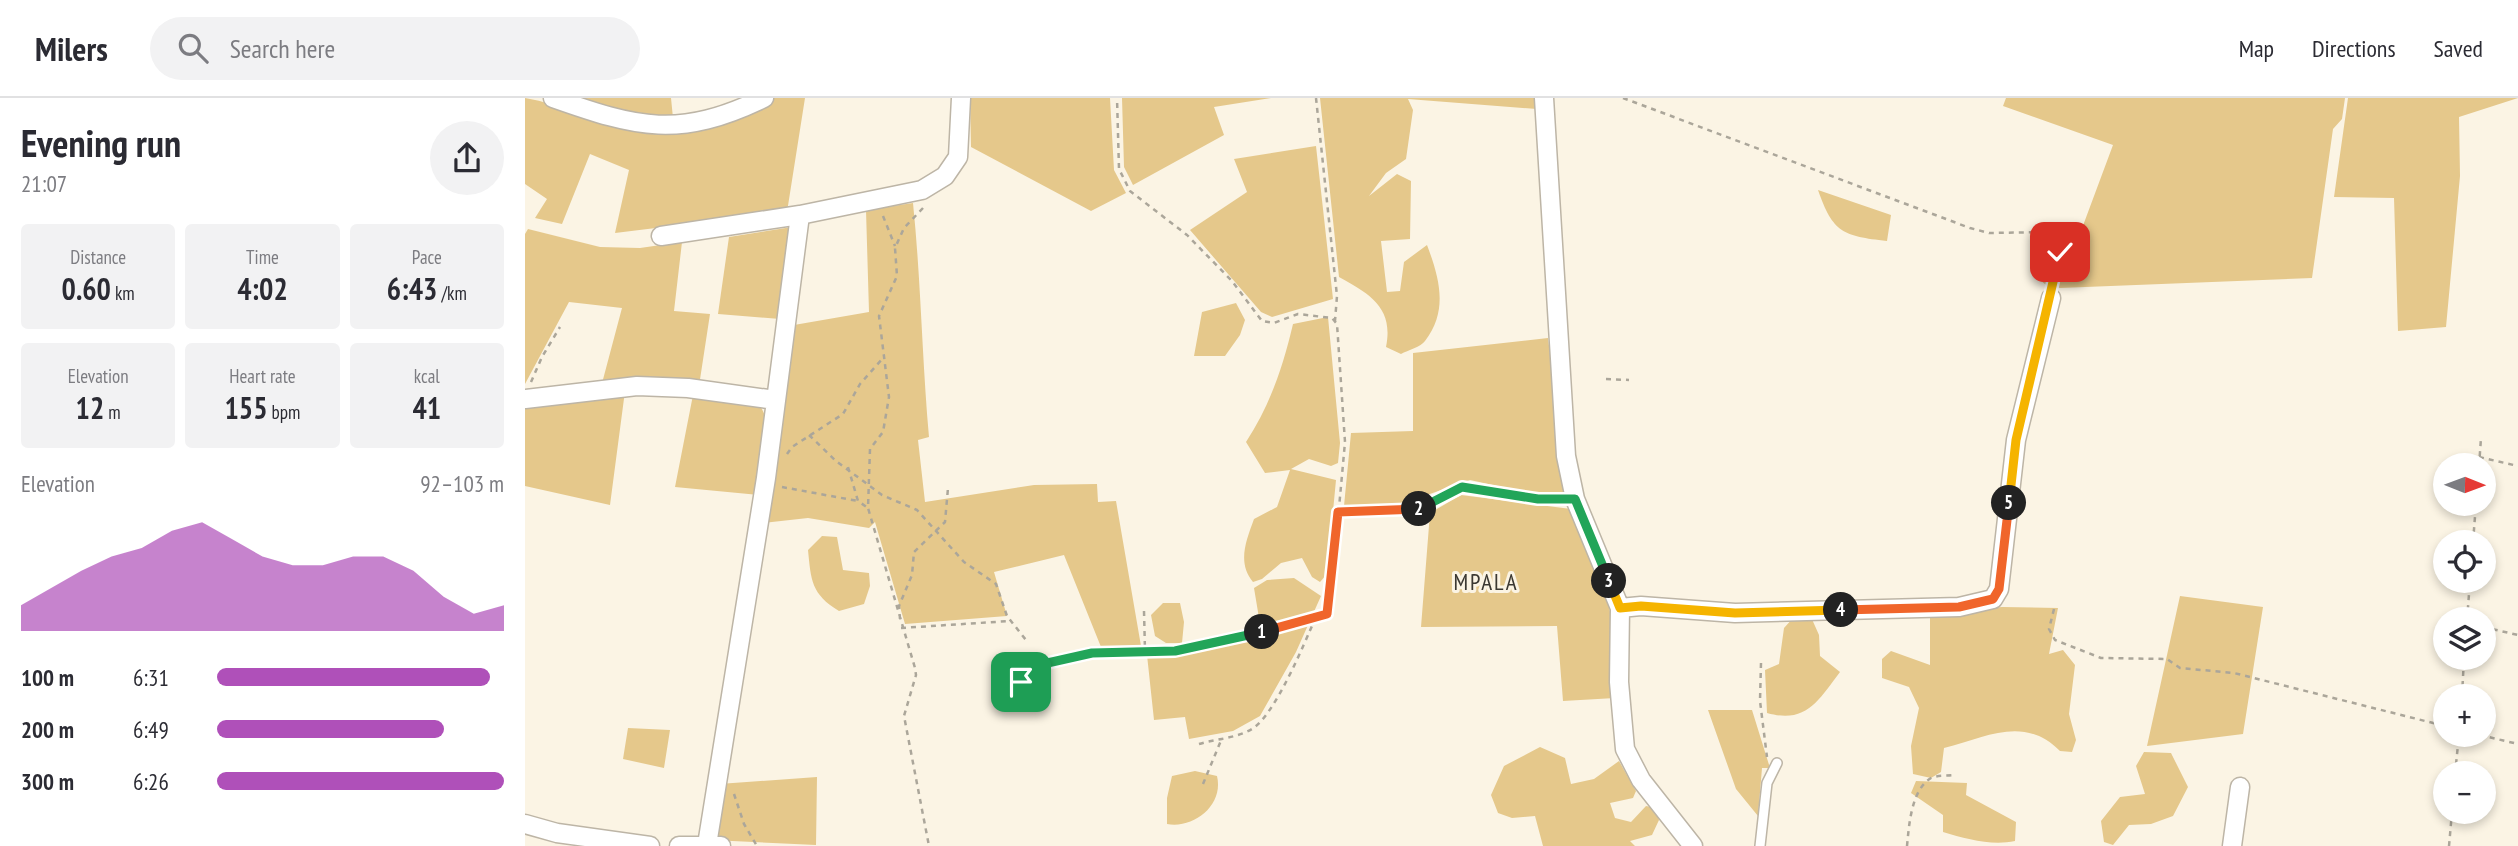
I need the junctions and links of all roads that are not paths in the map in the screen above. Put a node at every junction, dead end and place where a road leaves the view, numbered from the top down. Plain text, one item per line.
1 (553, 98) edge
2 (764, 98) edge
3 (961, 98) edge
4 (1544, 98) edge
5 (800, 215) junction
6 (661, 236) dead end
7 (2051, 298) road end
8 (527, 394) edge
9 (775, 400) junction
10 (1620, 608) junction
11 (1777, 763) dead end
12 (2240, 787) dead end
13 (525, 824) edge
14 (707, 845) edge
15 (650, 846) edge
16 (679, 846) edge
17 (721, 846) edge
18 (1693, 846) edge
19 (1760, 846) edge
20 (2232, 846) edge

1 - 2 street
3 - 5 street
4 - 10 street
5 - 6 street
5 - 9 street
7 - 10 street
8 - 9 street
9 - 14 street
10 - 18 street
11 - 19 lane
12 - 20 street
13 - 15 street
14 - 16 street
14 - 17 street

